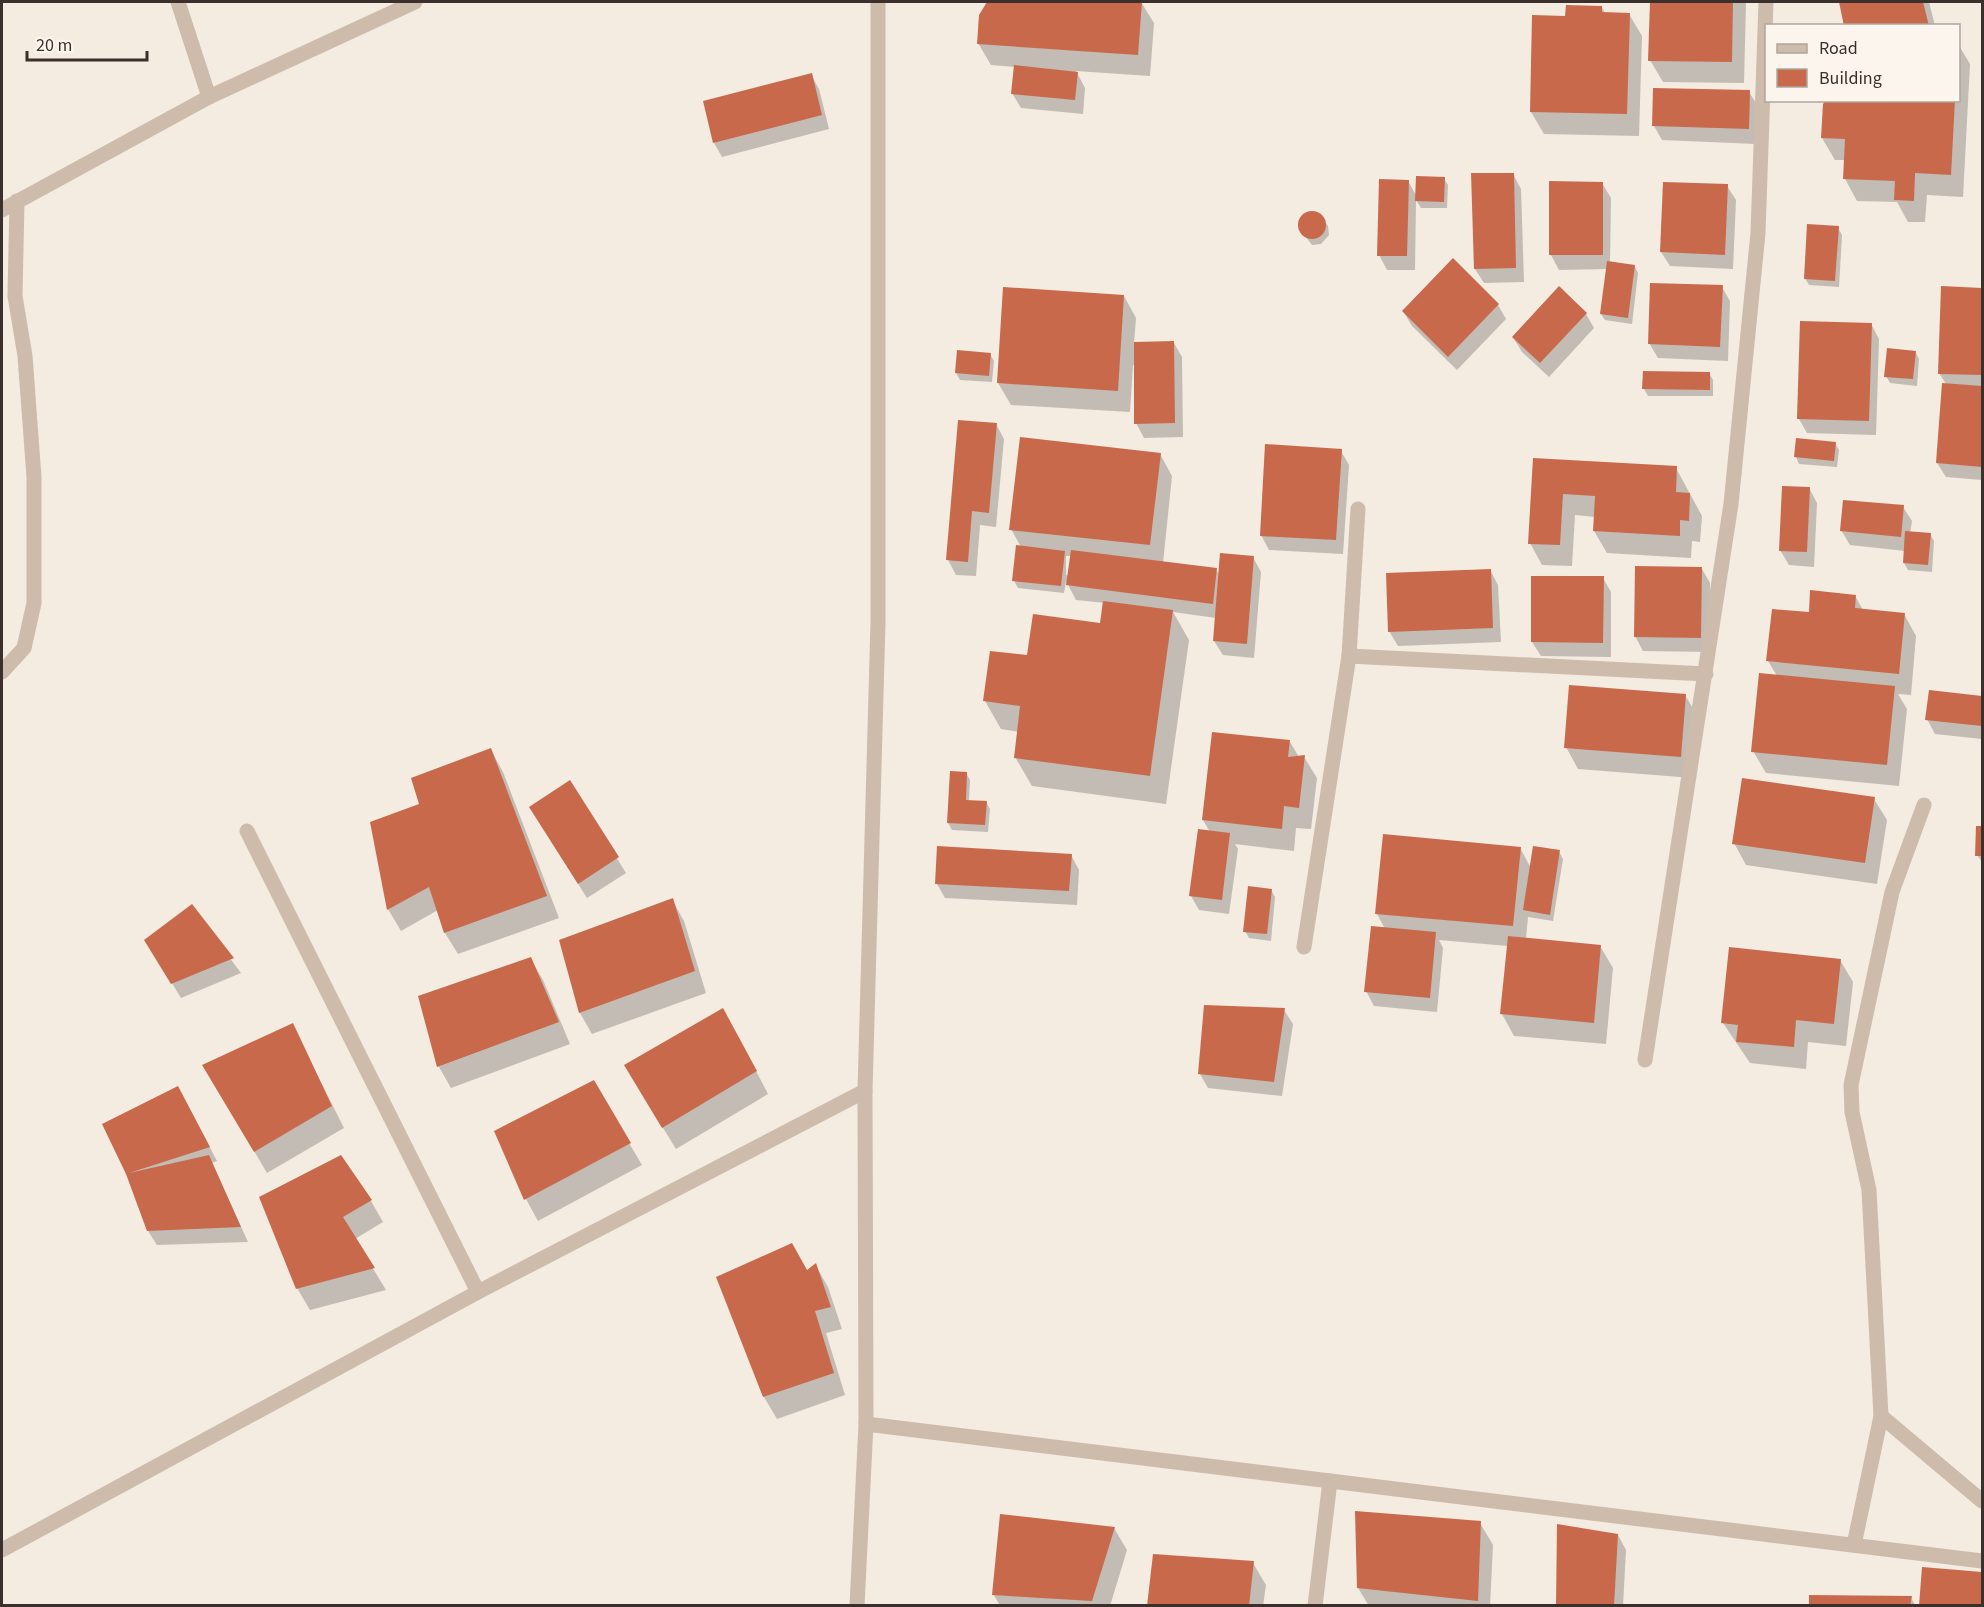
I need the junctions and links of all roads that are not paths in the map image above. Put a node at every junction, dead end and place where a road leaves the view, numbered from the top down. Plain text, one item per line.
1 (178, 2) edge
2 (415, 2) edge
3 (878, 2) edge
4 (1766, 2) edge
5 (1765, 24) edge
6 (1765, 31) edge
7 (209, 97) junction
8 (17, 201) junction
9 (2, 210) edge
10 (1358, 509) dead end
11 (1348, 656) junction
12 (2, 672) edge
13 (1706, 674) junction
14 (1924, 805) dead end
15 (247, 831) dead end
16 (1304, 947) dead end
17 (1645, 1060) dead end
18 (866, 1091) junction
19 (478, 1292) junction
20 (1881, 1416) junction
21 (866, 1424) junction
22 (1329, 1481) junction
23 (1983, 1501) edge
24 (1854, 1545) junction
25 (2, 1550) edge
26 (1983, 1561) edge
27 (857, 1605) edge
28 (1315, 1605) edge

1 - 7 street
2 - 7 street
3 - 18 street
4 - 5 street
6 - 13 street
7 - 8 street
8 - 9 street
8 - 12 street
10 - 11 street
11 - 13 street
11 - 16 street
13 - 17 street
14 - 20 street
15 - 19 street
18 - 19 street
18 - 21 street
19 - 25 street
20 - 23 street
20 - 24 street
21 - 22 street
21 - 27 street
22 - 24 street
22 - 28 street
24 - 26 street

